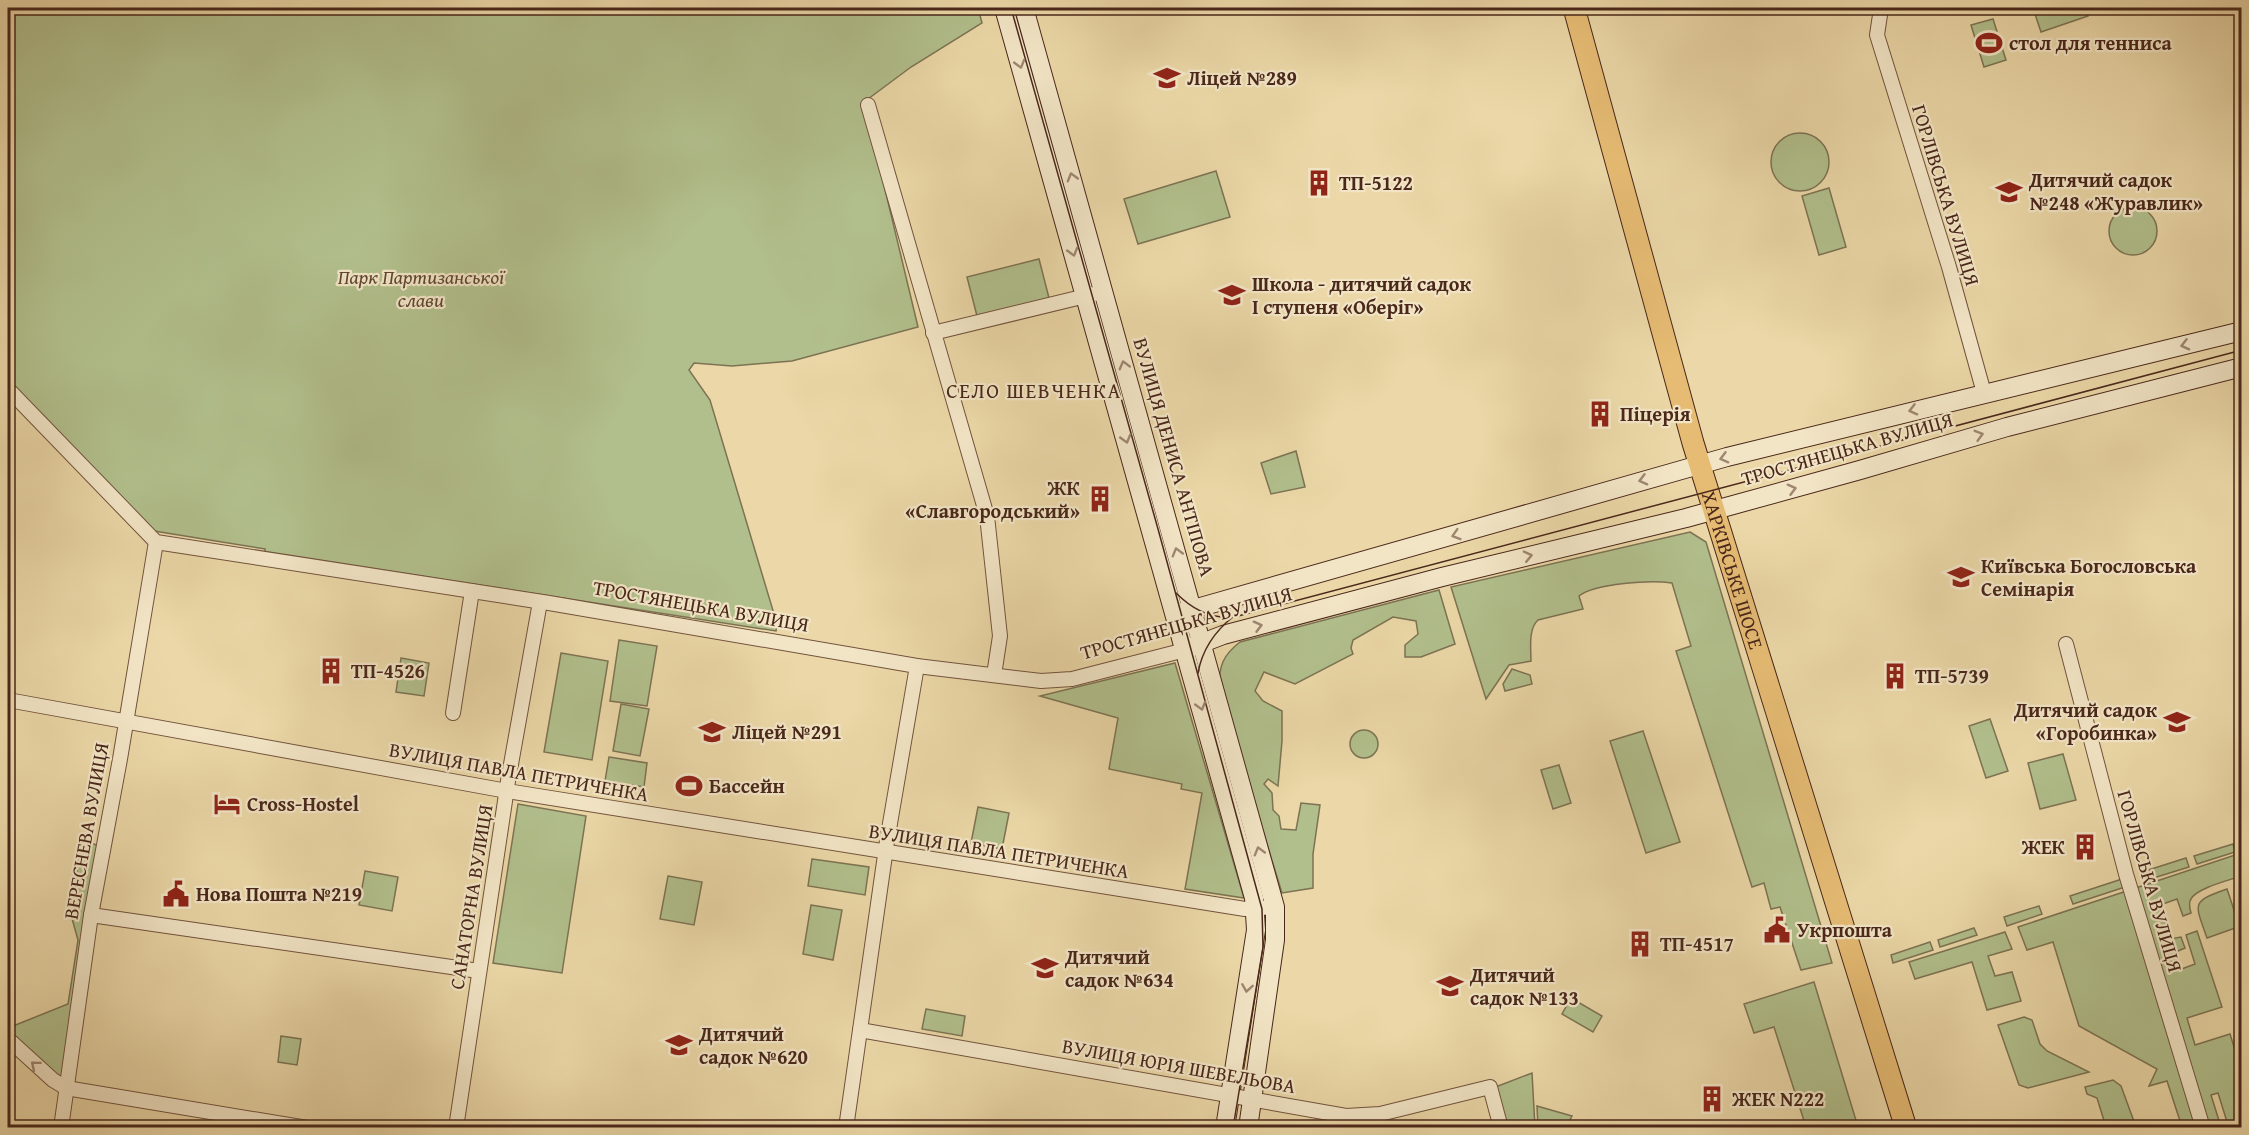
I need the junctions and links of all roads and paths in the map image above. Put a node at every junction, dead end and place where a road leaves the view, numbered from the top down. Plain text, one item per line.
1 (1004, 8) edge
2 (1024, 8) edge
3 (1574, 8) edge
4 (1878, 8) edge
5 (868, 105) dead end
6 (1104, 291) junction
7 (1085, 296) junction
8 (2241, 331) edge
9 (933, 333) junction
10 (2241, 367) edge
11 (8, 389) edge
12 (1984, 393) junction
13 (18, 399) junction
14 (8, 410) edge
15 (1700, 465) junction
16 (1715, 510) junction
17 (156, 542) junction
18 (472, 591) junction
19 (540, 602) junction
20 (1184, 611) junction
21 (2066, 644) dead end
22 (1193, 646) junction
23 (917, 666) junction
24 (994, 675) junction
25 (8, 700) edge
26 (453, 713) dead end
27 (125, 723) junction
28 (507, 791) junction
29 (886, 852) junction
30 (1275, 907) junction
31 (1255, 909) junction
32 (91, 915) junction
33 (479, 971) junction
34 (860, 1029) junction
35 (8, 1039) edge
36 (66, 1088) junction
37 (1230, 1095) junction
38 (1252, 1099) junction
39 (62, 1128) edge
40 (307, 1128) edge
41 (456, 1128) edge
42 (846, 1128) edge
43 (1225, 1128) edge
44 (1248, 1128) edge
45 (1502, 1128) edge
46 (1906, 1128) edge
47 (2203, 1128) edge

1 -> 7 street, ВУЛИЦЯ ДЕНИСА АНТІПОВА
6 -> 2 street, ВУЛИЦЯ ДЕНИСА АНТІПОВА
3 - 15 main road, ХАРКІВСЬКЕ ШОСЕ
4 - 12 street, ГОРЛІВСЬКА ВУЛИЦЯ
5 - 9 street
6 - 7 street
20 -> 6 street, ВУЛИЦЯ ДЕНИСА АНТІПОВА
7 - 9 street
7 -> 20 street, ВУЛИЦЯ ДЕНИСА АНТІПОВА
8 -> 12 street, ТРОСТЯНЕЦЬКА ВУЛИЦЯ
9 - 24 street
16 -> 10 street, ТРОСТЯНЕЦЬКА ВУЛИЦЯ
11 - 13 street
12 -> 15 street, ТРОСТЯНЕЦЬКА ВУЛИЦЯ
13 - 14 street
13 - 17 street
15 - 16 main road, ХАРКІВСЬКЕ ШОСЕ
15 -> 20 street, ТРОСТЯНЕЦЬКА ВУЛИЦЯ
22 -> 16 street, ТРОСТЯНЕЦЬКА ВУЛИЦЯ
16 - 46 main road, ХАРКІВСЬКЕ ШОСЕ
17 - 18 street, ТРОСТЯНЕЦЬКА ВУЛИЦЯ
17 - 27 street, ВЕРЕСНЕВА ВУЛИЦЯ
18 - 19 street, ТРОСТЯНЕЦЬКА ВУЛИЦЯ
18 - 26 street
19 - 23 street, ТРОСТЯНЕЦЬКА ВУЛИЦЯ
19 - 28 street, САНАТОРНА ВУЛИЦЯ
20 - 22 street, ВУЛИЦЯ ДЕНИСА АНТІПОВА
21 - 47 street, ГОРЛІВСЬКА ВУЛИЦЯ
22 - 24 street, ТРОСТЯНЕЦЬКА ВУЛИЦЯ
30 -> 22 street, ВУЛИЦЯ ДЕНИСА АНТІПОВА
22 -> 31 street, ВУЛИЦЯ ДЕНИСА АНТІПОВА
23 - 24 street, ТРОСТЯНЕЦЬКА ВУЛИЦЯ
23 - 29 street
25 - 27 street, ВУЛИЦЯ ПАВЛА ПЕТРИЧЕНКА
27 - 28 street, ВУЛИЦЯ ПАВЛА ПЕТРИЧЕНКА
27 - 32 street, ВЕРЕСНЕВА ВУЛИЦЯ
28 - 29 street, ВУЛИЦЯ ПАВЛА ПЕТРИЧЕНКА
28 - 33 street, САНАТОРНА ВУЛИЦЯ
29 - 31 street, ВУЛИЦЯ ПАВЛА ПЕТРИЧЕНКА
29 - 34 street
30 - 31 street, ВУЛИЦЯ ПАВЛА ПЕТРИЧЕНКА
30 - 38 street, ВУЛИЦЯ ДЕНИСА АНТІПОВА
31 -> 37 street, ВУЛИЦЯ ДЕНИСА АНТІПОВА
32 - 33 street
32 - 36 street, ВЕРЕСНЕВА ВУЛИЦЯ
33 - 41 street, САНАТОРНА ВУЛИЦЯ
34 - 37 street, ВУЛИЦЯ ЮРІЯ ШЕВЕЛЬОВА
34 - 42 street
36 -> 35 street
36 - 39 street, ВЕРЕСНЕВА ВУЛИЦЯ
36 - 40 street
37 - 38 street, ВУЛИЦЯ ЮРІЯ ШЕВЕЛЬОВА
37 - 43 street, ВУЛИЦЯ ДЕНИСА АНТІПОВА
38 - 44 street, ВУЛИЦЯ ДЕНИСА АНТІПОВА
38 - 45 street, ВУЛИЦЯ ЮРІЯ ШЕВЕЛЬОВА

